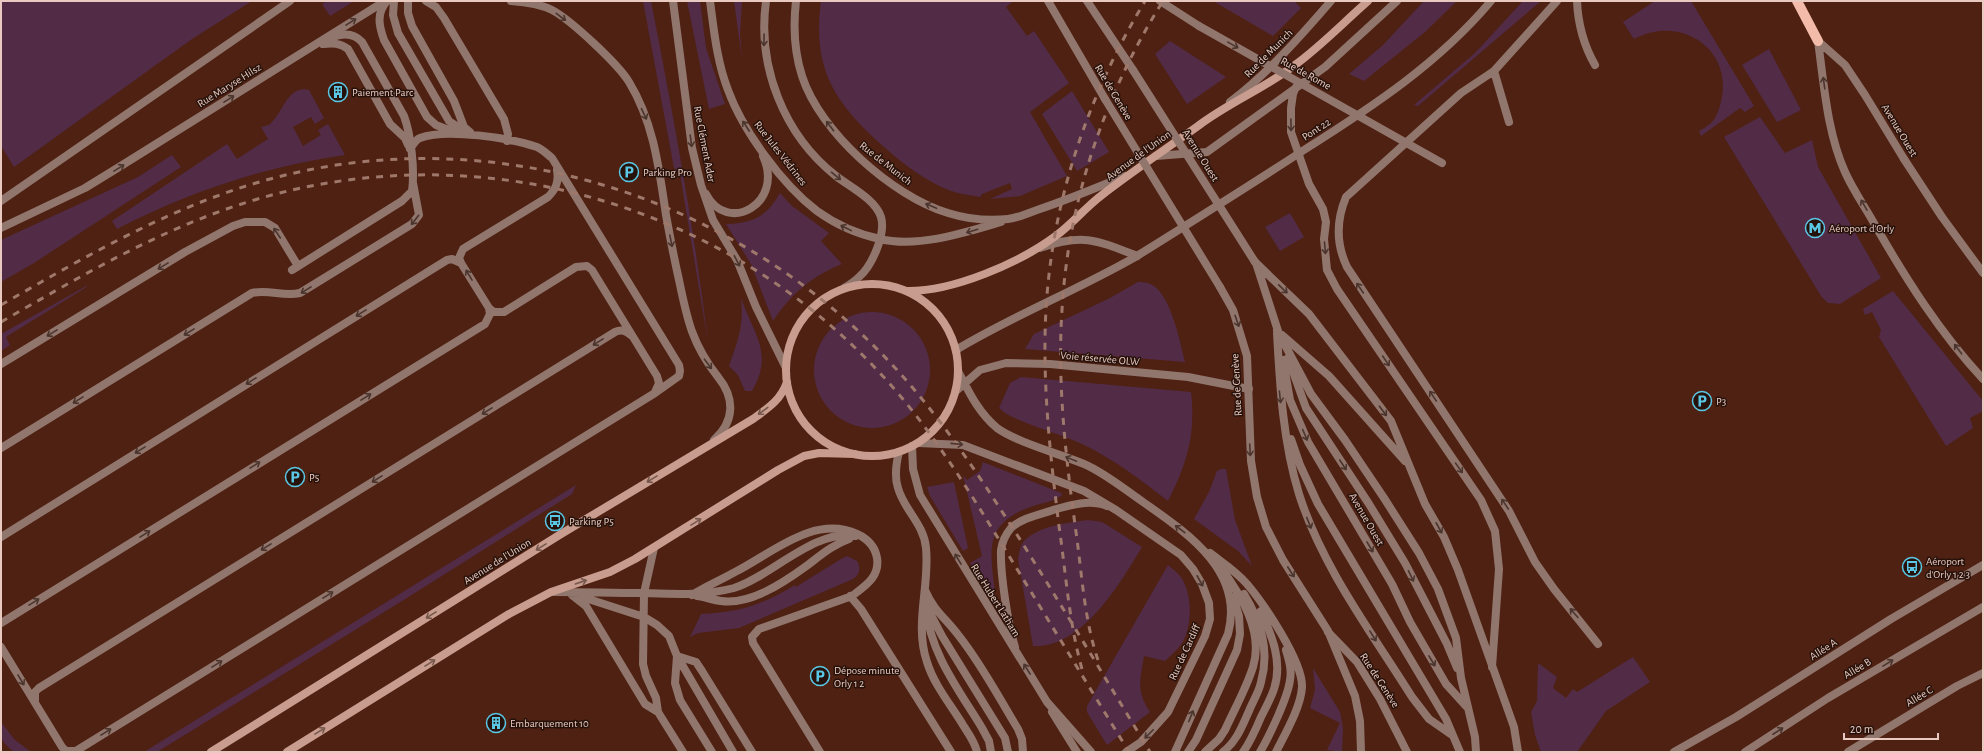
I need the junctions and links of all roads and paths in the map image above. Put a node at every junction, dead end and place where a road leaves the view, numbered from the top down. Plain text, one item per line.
1 (290, 1) edge
2 (408, 1) edge
3 (426, 1) edge
4 (511, 1) edge
5 (673, 1) edge
6 (710, 1) edge
7 (766, 1) edge
8 (796, 1) edge
9 (1048, 1) edge
10 (1087, 1) edge
11 (1160, 1) edge
12 (1331, 1) edge
13 (1368, 1) edge
14 (1397, 1) edge
15 (1491, 1) edge
16 (1557, 1) edge
17 (1577, 1) edge
18 (1796, 1) edge
19 (388, 3) edge
20 (1818, 41) junction
21 (310, 48) junction
22 (1595, 65) dead end
23 (1494, 72) junction
24 (1296, 87) junction
25 (1215, 113) junction
26 (1509, 122) dead end
27 (474, 135) junction
28 (507, 141) junction
29 (759, 147) junction
30 (410, 149) junction
31 (1297, 154) junction
32 (1156, 156) junction
33 (1442, 163) dead end
34 (557, 166) junction
35 (1132, 172) junction
36 (413, 183) junction
37 (701, 184) junction
38 (1, 201) edge
39 (1010, 219) junction
40 (1, 228) edge
41 (880, 240) junction
42 (1032, 251) junction
43 (1137, 256) junction
44 (1255, 262) junction
45 (461, 263) junction
46 (1983, 273) edge
47 (844, 288) junction
48 (906, 291) junction
49 (489, 308) junction
50 (1277, 330) junction
51 (632, 336) junction
52 (956, 350) junction
53 (1, 364) edge
54 (786, 368) junction
55 (958, 371) junction
56 (1983, 379) edge
57 (787, 382) junction
58 (964, 382) junction
59 (1249, 389) junction
60 (956, 391) junction
61 (655, 393) junction
62 (1284, 421) junction
63 (915, 444) junction
64 (708, 446) junction
65 (1, 448) edge
66 (899, 452) junction
67 (855, 454) junction
68 (1410, 466) junction
69 (1116, 510) junction
70 (1, 537) edge
71 (866, 538) junction
72 (1202, 546) junction
73 (654, 548) junction
74 (1217, 565) junction
75 (1983, 566) edge
76 (1246, 583) junction
77 (924, 589) junction
78 (551, 592) junction
79 (568, 592) junction
80 (644, 593) junction
81 (692, 595) junction
82 (850, 596) junction
83 (1983, 607) edge
84 (644, 617) junction
85 (1, 623) edge
86 (1277, 629) junction
87 (1328, 632) junction
88 (1598, 644) dead end
89 (1, 647) edge
90 (1017, 654) junction
91 (677, 656) junction
92 (1492, 667) junction
93 (1983, 673) edge
94 (1461, 678) junction
95 (35, 702) junction
96 (1047, 702) junction
97 (1467, 707) junction
98 (658, 712) junction
99 (1452, 735) junction
100 (211, 752) edge
101 (287, 752) edge
102 (683, 752) edge
103 (712, 752) edge
104 (733, 752) edge
105 (752, 752) edge
106 (820, 752) edge
107 (951, 752) edge
108 (977, 752) edge
109 (991, 752) edge
110 (1008, 752) edge
111 (1023, 752) edge
112 (1077, 752) edge
113 (1091, 752) edge
114 (1126, 752) edge
115 (1175, 752) edge
116 (1188, 752) edge
117 (1205, 752) edge
118 (1223, 752) edge
119 (1243, 752) edge
120 (1260, 752) edge
121 (1276, 752) edge
122 (1361, 752) edge
123 (1407, 752) edge
124 (1460, 752) edge
125 (1476, 752) edge
126 (1518, 752) edge
127 (1674, 752) edge
128 (1745, 752) edge
129 (1848, 752) edge

1 - 38 street
2 - 19 street, Rue Maryse Hilsz
2 - 27 street
3 - 28 street
4 -> 64 street
5 -> 37 street, Rue Clément Ader
29 -> 6 street, Rue Jules Védrines
7 -> 41 street
39 -> 8 street, Rue de Munich
9 -> 59 street, Rue de Genève, bridge
10 - 44 street, Avenue Ouest, bridge
11 -> 33 street, Rue de Rome, bridge
12 - 25 street, Rue de Munich
13 - 25 street, Avenue de l'Union
14 - 24 street
15 - 31 street, Pont 22
16 - 23 street
17 - 22 street
18 - 20 main road, Avenue Ouest
21 -> 19 street, Rue Maryse Hilsz
19 - 27 street
19 - 27 street
20 - 46 street, Avenue Ouest, bridge
56 -> 20 street
21 - 30 street
21 - 30 street
40 -> 21 street, Rue Maryse Hilsz
23 - 26 street
88 -> 23 street
24 -> 31 street
24 - 32 street
25 - 32 street, Avenue de l'Union
27 - 28 street
27 - 30 street
28 - 34 street
29 - 37 street
41 -> 29 street, Rue Jules Védrines
30 - 36 street
31 - 43 street, Pont 22
31 -> 92 street
32 - 35 street, Avenue de l'Union
34 - 45 street
34 - 61 street
35 - 39 street, Rue de Munich
35 - 42 street, Avenue de l'Union
36 -> 53 street
36 -> 65 street
37 -> 54 street, Rue Clément Ader
39 -> 41 street, Rue Jules Védrines
41 - 47 street
42 - 43 street
42 - 48 street, Avenue de l'Union
43 - 52 street
44 - 50 street, Avenue Ouest
44 -> 68 street
49 -> 45 street
45 -> 70 street
47 - 48 street, Avenue de l'Union
47 - 54 street, Avenue de l'Union
48 - 52 street, Avenue de l'Union
49 - 51 street
85 -> 49 street
50 -> 62 street, Avenue Ouest
50 - 68 street
50 -> 94 street, Avenue Ouest
50 - 94 street, Avenue Ouest
50 -> 97 street, Avenue Ouest
51 - 61 street
51 -> 95 street
52 - 55 street, Avenue de l'Union
54 - 57 street, Avenue de l'Union
55 - 58 street
55 - 60 street, Avenue de l'Union
57 -> 64 street, Avenue de l'Union
57 - 67 street, Avenue de l'Union
58 - 59 street, Voie réservée OLW
58 - 60 street, Voie réservée OLW
72 -> 58 street
59 -> 87 street, Rue de Genève
60 - 63 street, Avenue de l'Union
95 -> 61 street
62 - 99 street, Avenue Ouest
62 -> 99 street, Avenue Ouest
63 - 66 street, Avenue de l'Union
63 -> 69 street, Rue de Cardiff
90 -> 63 street, Rue Hubert Latham
64 -> 100 street, Avenue de l'Union
66 - 67 street, Avenue de l'Union
66 - 77 street
73 -> 67 street, Avenue de l'Union
68 -> 92 street
69 - 90 street, Rue de Cardiff
69 -> 114 street, Rue de Cardiff
71 - 81 street
71 - 81 street
71 - 81 street
71 - 82 street
72 - 74 street
72 - 76 street
78 -> 73 street, Avenue de l'Union
73 - 80 street
115 -> 74 street
74 - 116 street
74 - 117 street
74 - 118 street
75 - 127 street, Allée A
76 - 86 street
76 - 119 street
77 - 108 street
77 - 109 street
77 - 110 street
77 - 111 street
78 - 79 street
101 -> 78 street, Avenue de l'Union
79 - 80 street
79 - 84 street
79 - 98 street
80 - 81 street
80 - 84 street
82 - 106 street
82 - 107 street
128 -> 83 street, Allée B
84 - 91 street
84 - 98 street
86 - 120 street
86 - 121 street
87 - 122 street
87 - 123 street, Rue de Genève
89 -> 95 street
96 -> 90 street, Rue Hubert Latham
91 - 103 street
91 - 104 street
91 - 105 street
92 - 126 street
93 - 129 street, Allée C
94 - 97 street, Avenue Ouest
96 - 112 street
96 - 113 street, Rue Hubert Latham
97 - 125 street, Avenue Ouest
98 - 102 street
99 - 124 street, Avenue Ouest

